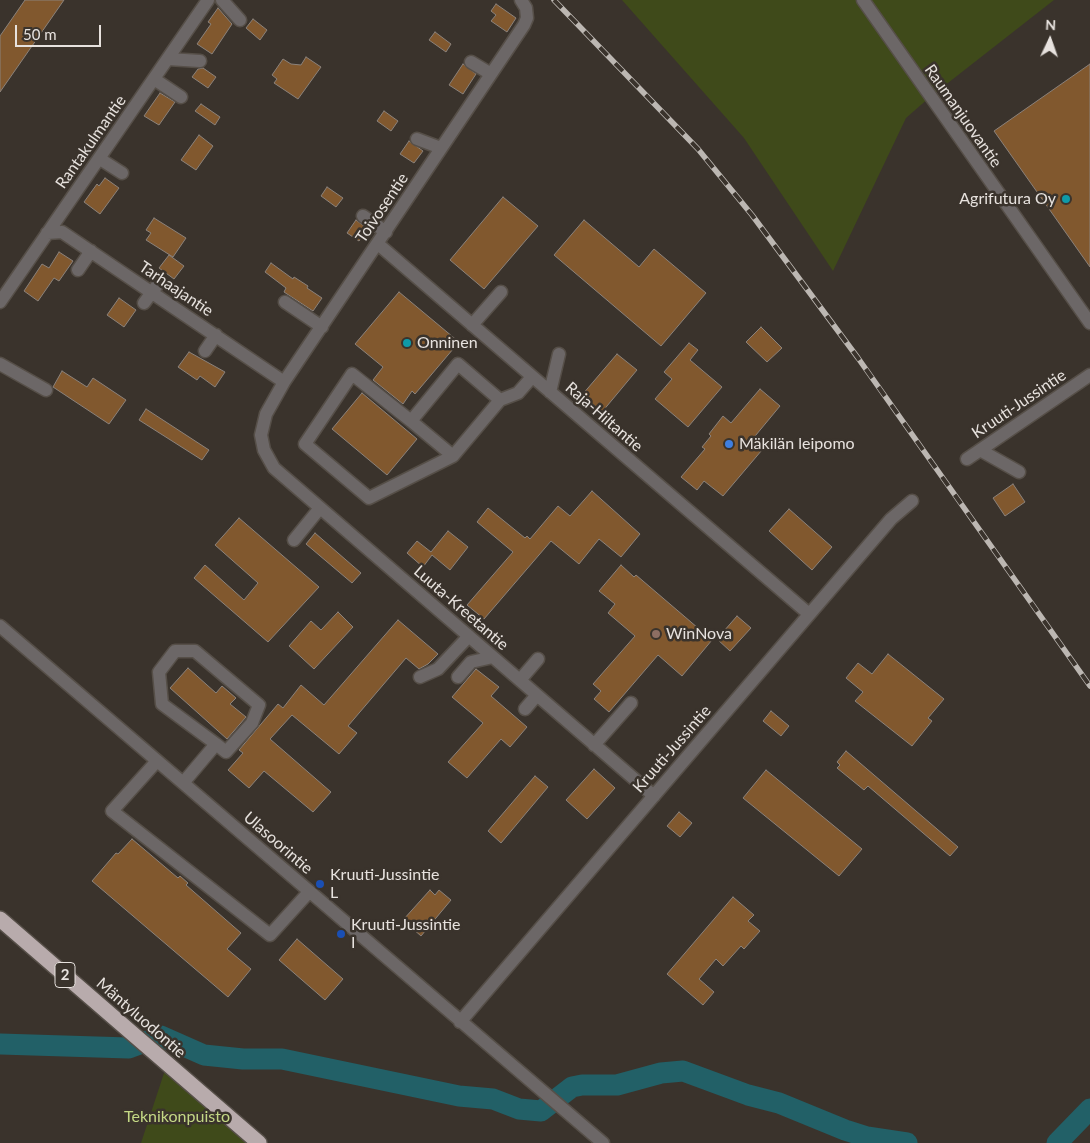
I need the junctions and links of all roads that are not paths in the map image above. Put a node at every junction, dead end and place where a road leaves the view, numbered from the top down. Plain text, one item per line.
1 (208, 0) edge
2 (222, 0) edge
3 (521, 0) edge
4 (864, 0) edge
5 (240, 20) dead end
6 (168, 59) junction
7 (200, 61) dead end
8 (471, 62) dead end
9 (491, 74) junction
10 (154, 79) junction
11 (181, 97) dead end
12 (417, 139) dead end
13 (441, 148) junction
14 (100, 159) junction
15 (122, 173) dead end
16 (363, 216) dead end
17 (386, 232) junction
18 (47, 233) junction
19 (378, 244) junction
20 (90, 251) junction
21 (78, 270) dead end
22 (501, 292) dead end
23 (0, 302) edge
24 (285, 302) dead end
25 (1090, 323) edge
26 (472, 325) junction
27 (322, 326) junction
28 (216, 335) junction
29 (205, 351) dead end
30 (559, 354) dead end
31 (0, 364) edge
32 (1090, 375) edge
33 (532, 376) junction
34 (284, 382) junction
35 (46, 390) dead end
36 (550, 392) junction
37 (500, 400) junction
38 (411, 420) junction
39 (261, 435) joint
40 (980, 450) junction
41 (453, 456) junction
42 (967, 459) dead end
43 (1019, 472) dead end
44 (912, 501) dead end
45 (320, 508) junction
46 (294, 540) dead end
47 (809, 614) junction
48 (0, 626) edge
49 (469, 636) junction
50 (493, 657) junction
51 (538, 659) dead end
52 (420, 677) dead end
53 (458, 677) dead end
54 (520, 680) junction
55 (537, 695) junction
56 (631, 703) dead end
57 (525, 709) dead end
58 (216, 744) junction
59 (594, 745) junction
60 (157, 761) junction
61 (183, 784) junction
62 (654, 796) junction
63 (309, 892) junction
64 (0, 919) edge
65 (460, 1022) junction
66 (259, 1143) edge
67 (603, 1143) edge

1 - 6 street, Rantakulmantie
2 - 5 street
3 - 9 street, Toivosentie
4 - 25 street, Raumanjuovantie
6 - 7 street
6 - 10 street, Rantakulmantie
8 - 9 street
9 - 13 street, Toivosentie
10 - 11 street
10 - 14 street, Rantakulmantie
12 - 13 street
13 - 17 street, Toivosentie
14 - 15 street
14 - 18 street, Rantakulmantie
16 - 17 street
17 - 19 street, Toivosentie
18 - 20 street, Tarhaajantie
18 - 23 street, Rantakulmantie
19 - 26 street, Raja-Hiltantie
19 - 27 street, Toivosentie
20 - 21 street
20 - 28 street, Tarhaajantie
22 - 26 street
24 - 27 street
26 - 33 street, Raja-Hiltantie
27 - 34 street, Toivosentie
28 - 29 street
28 - 34 street, Tarhaajantie
30 - 36 street
31 - 35 street
32 - 40 street, Kruuti-Jussintie
33 - 36 street, Raja-Hiltantie
33 - 37 street
34 - 39 street, Toivosentie
36 - 47 street, Raja-Hiltantie
37 - 38 street
37 - 41 street
38 - 41 street
38 - 41 street
39 - 45 street, Luuta-Kreetantie
40 - 42 street, Kruuti-Jussintie
40 - 43 street
44 - 47 street, Kruuti-Jussintie
45 - 46 street
45 - 49 street, Luuta-Kreetantie
47 - 62 street, Kruuti-Jussintie
48 - 60 street, Ulasoorintie
49 - 50 street, Luuta-Kreetantie
49 - 52 street
50 - 53 street
50 - 54 street, Luuta-Kreetantie
51 - 54 street
54 - 55 street, Luuta-Kreetantie
55 - 57 street
55 - 59 street, Luuta-Kreetantie
56 - 59 street
58 - 58 street
58 - 61 street
59 - 62 street, Luuta-Kreetantie
60 - 61 street, Ulasoorintie
60 - 63 street
61 - 63 street, Ulasoorintie
62 - 65 street, Kruuti-Jussintie
63 - 65 street, Ulasoorintie
64 - 66 highway, Mäntyluodontie / 2
65 - 67 street, Ulasoorintie

